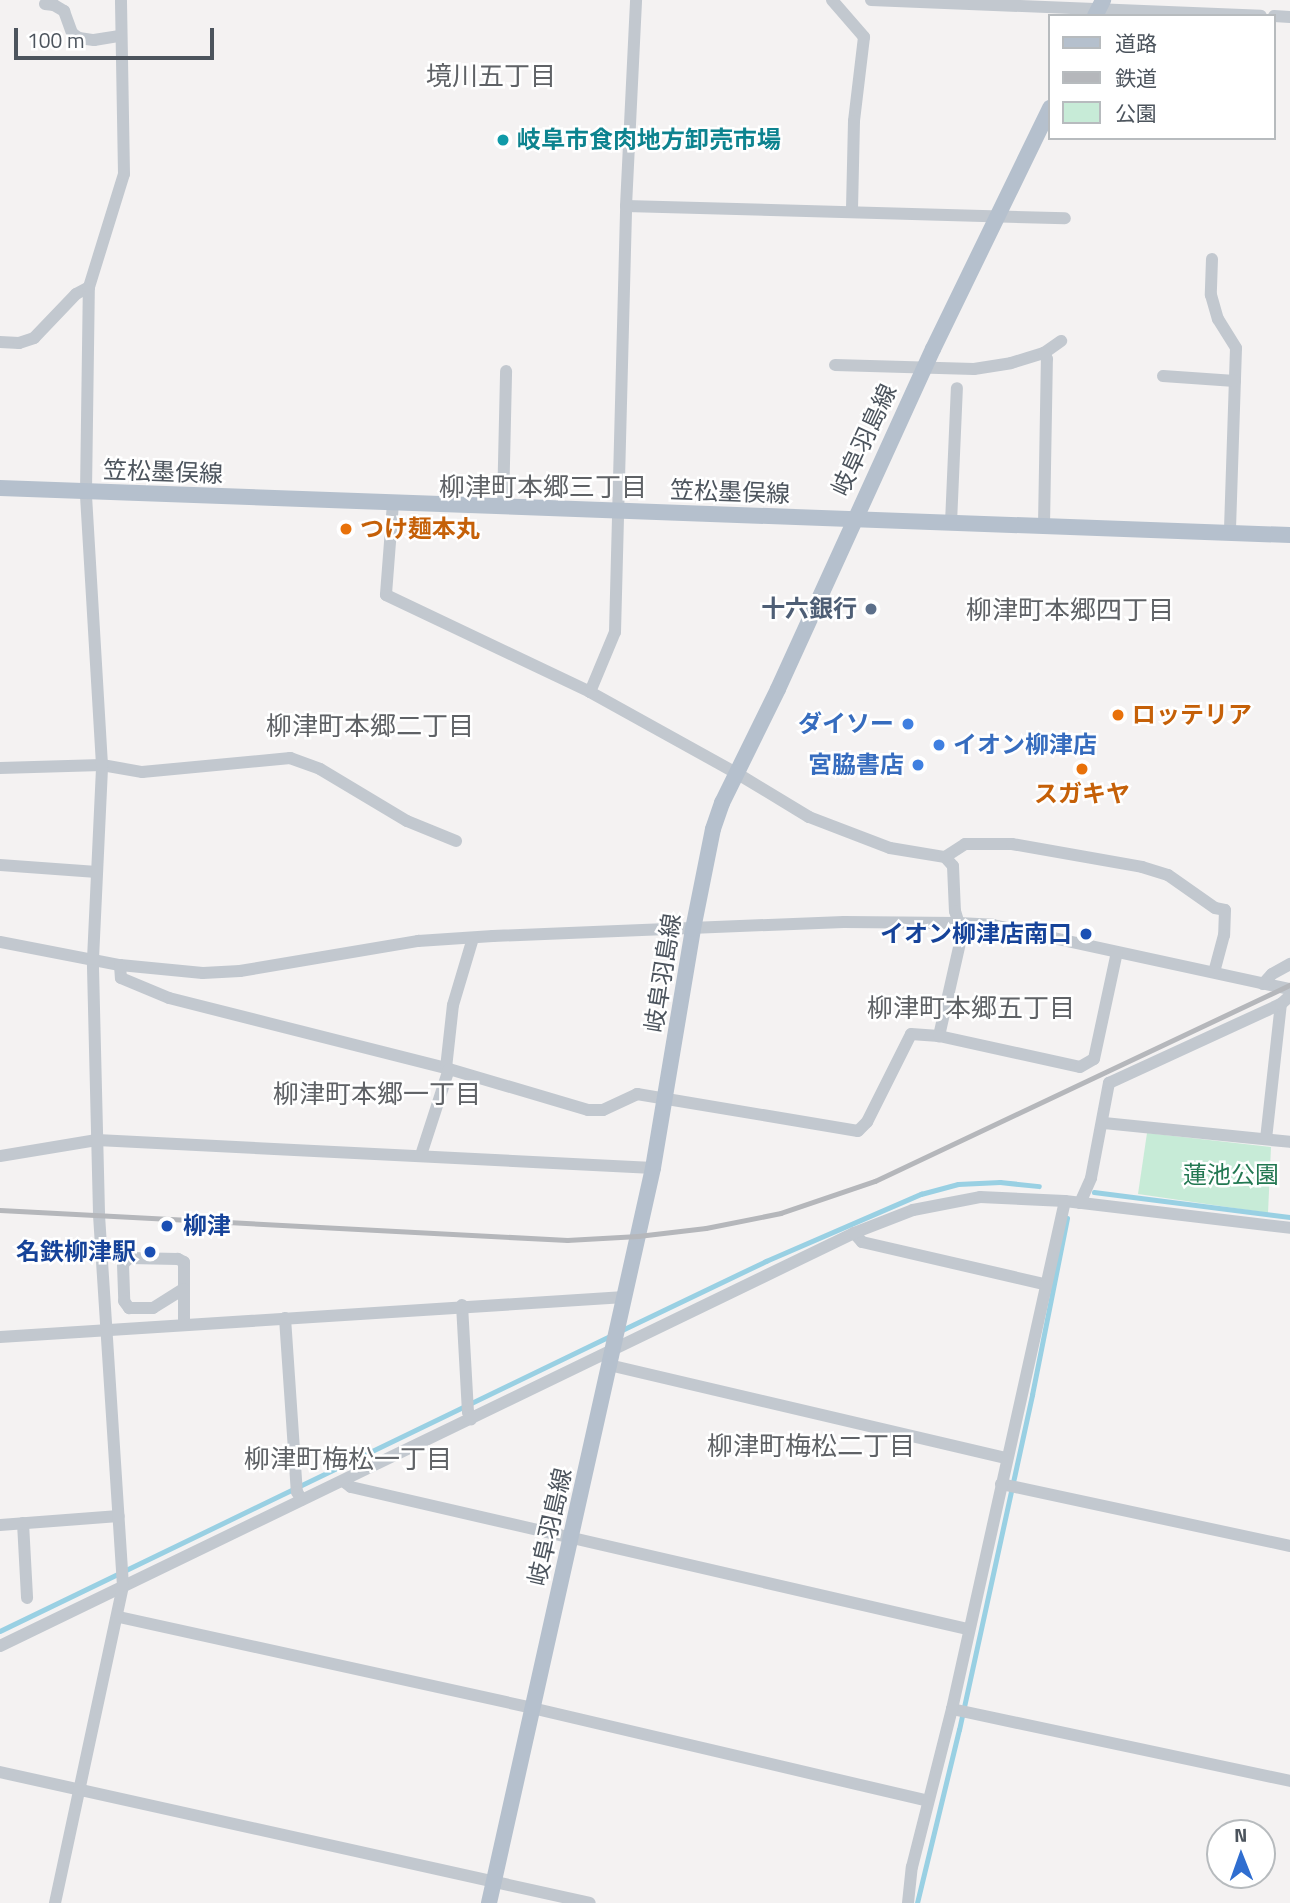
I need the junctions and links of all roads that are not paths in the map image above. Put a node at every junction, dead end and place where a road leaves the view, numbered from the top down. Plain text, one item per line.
1 (121, 0) edge
2 (636, 0) edge
3 (832, 0) edge
4 (871, 0) edge
5 (45, 4) dead end
6 (1212, 14) edge
7 (120, 36) junction
8 (1048, 112) edge
9 (626, 206) junction
10 (852, 212) junction
11 (1065, 218) dead end
12 (1212, 259) dead end
13 (89, 287) junction
14 (1061, 341) dead end
15 (0, 342) edge
16 (1044, 352) junction
17 (835, 365) dead end
18 (923, 368) junction
19 (506, 371) dead end
20 (1163, 376) dead end
21 (1235, 381) junction
22 (957, 388) dead end
23 (0, 488) edge
24 (86, 492) junction
25 (393, 503) junction
26 (503, 507) junction
27 (619, 511) junction
28 (853, 520) junction
29 (951, 523) junction
30 (1044, 526) junction
31 (1230, 533) junction
32 (1290, 536) edge
33 (590, 692) junction
34 (102, 765) junction
35 (0, 768) edge
36 (738, 774) junction
37 (456, 841) dead end
38 (945, 857) junction
39 (0, 865) edge
40 (97, 872) junction
41 (958, 922) junction
42 (693, 929) junction
43 (473, 938) junction
44 (0, 942) edge
45 (1117, 952) junction
46 (93, 959) junction
47 (1290, 964) edge
48 (120, 965) junction
49 (1214, 972) junction
50 (1263, 984) junction
51 (1290, 989) edge
52 (1286, 1000) edge
53 (939, 1036) junction
54 (447, 1069) junction
55 (667, 1098) junction
56 (1104, 1123) junction
57 (1266, 1139) junction
58 (97, 1140) junction
59 (1290, 1142) edge
60 (421, 1155) junction
61 (0, 1156) edge
62 (653, 1168) junction
63 (1065, 1201) junction
64 (1080, 1203) junction
65 (1290, 1228) edge
66 (854, 1233) junction
67 (1044, 1284) junction
68 (184, 1289) junction
69 (625, 1297) junction
70 (462, 1305) junction
71 (285, 1318) junction
72 (184, 1325) junction
73 (107, 1330) junction
74 (0, 1337) edge
75 (611, 1359) junction
76 (471, 1419) junction
77 (1007, 1458) junction
78 (343, 1480) junction
79 (1001, 1484) junction
80 (302, 1500) junction
81 (119, 1516) junction
82 (23, 1523) junction
83 (0, 1525) edge
84 (571, 1537) junction
85 (1290, 1546) edge
86 (123, 1586) junction
87 (27, 1598) dead end
88 (119, 1617) junction
89 (967, 1629) junction
90 (0, 1646) edge
91 (532, 1708) junction
92 (952, 1709) junction
93 (0, 1772) edge
94 (1290, 1781) edge
95 (79, 1789) junction
96 (927, 1801) junction
97 (494, 1882) junction
98 (55, 1903) edge
99 (489, 1903) edge
100 (590, 1903) edge
101 (908, 1903) edge

1 - 7 street
2 - 9 street
3 - 10 street
4 - 6 street
5 - 7 street
7 - 13 street
8 - 18 main road, 岐阜羽島線, bridge
9 - 10 street
9 - 27 street
10 - 11 street
12 - 21 street
13 - 15 street
13 - 24 street
14 - 16 street
16 - 18 street
16 - 30 street
17 - 18 street
18 - 28 main road, 岐阜羽島線
19 - 26 street
20 - 21 street
21 - 31 street
22 - 29 street
23 - 24 main road, 笠松墨俣線
24 - 25 main road, 笠松墨俣線
24 - 34 street
25 - 26 main road, 笠松墨俣線
25 - 33 street
26 - 27 main road, 笠松墨俣線
27 - 28 main road, 笠松墨俣線
27 - 33 street
28 - 29 main road, 笠松墨俣線
28 - 36 main road, 岐阜羽島線
29 - 30 main road, 笠松墨俣線
30 - 31 main road, 笠松墨俣線
31 - 32 main road, 笠松墨俣線
33 - 36 street
34 - 35 street
34 - 37 street
34 - 40 street
36 - 38 street
36 - 42 main road, 岐阜羽島線
38 - 41 street
38 - 49 street
39 - 40 street
40 - 46 street
41 - 42 street
41 - 45 street
41 - 53 street
42 - 43 street
42 - 55 main road, 岐阜羽島線
43 - 48 street
43 - 54 street
44 - 46 street
45 - 49 street
45 - 53 street
46 - 48 street
46 - 58 street
47 - 50 street
48 - 54 street
49 - 50 street
50 - 51 street
52 - 56 street
52 - 57 street
53 - 55 street
54 - 55 street
54 - 60 street
55 - 62 main road, 岐阜羽島線
56 - 57 street
56 - 64 street
57 - 59 street
58 - 60 street
58 - 61 street
58 - 73 street
60 - 62 street
62 - 69 main road, 岐阜羽島線
63 - 64 street
63 - 66 street
63 - 67 street
64 - 65 street
66 - 67 street
66 - 75 street
67 - 77 street
68 - 68 street
68 - 72 street
69 - 70 street
69 - 75 main road, 岐阜羽島線
70 - 71 street
70 - 76 street
71 - 72 street
71 - 80 street
72 - 73 street
73 - 74 street
73 - 81 street
75 - 76 street
75 - 77 street
75 - 84 main road, 岐阜羽島線
76 - 78 street
77 - 79 street
78 - 80 street
78 - 84 street
79 - 85 street
79 - 89 street
80 - 86 street
81 - 82 street
81 - 86 street
82 - 83 street
82 - 87 street
84 - 89 street
84 - 91 main road, 岐阜羽島線
86 - 88 street
86 - 90 street
88 - 91 street
88 - 95 street
89 - 92 street
91 - 96 street
91 - 97 main road, 岐阜羽島線
92 - 94 street
92 - 96 street
93 - 95 street
95 - 97 street
95 - 98 street
96 - 101 street
97 - 99 main road, 岐阜羽島線
97 - 100 street

